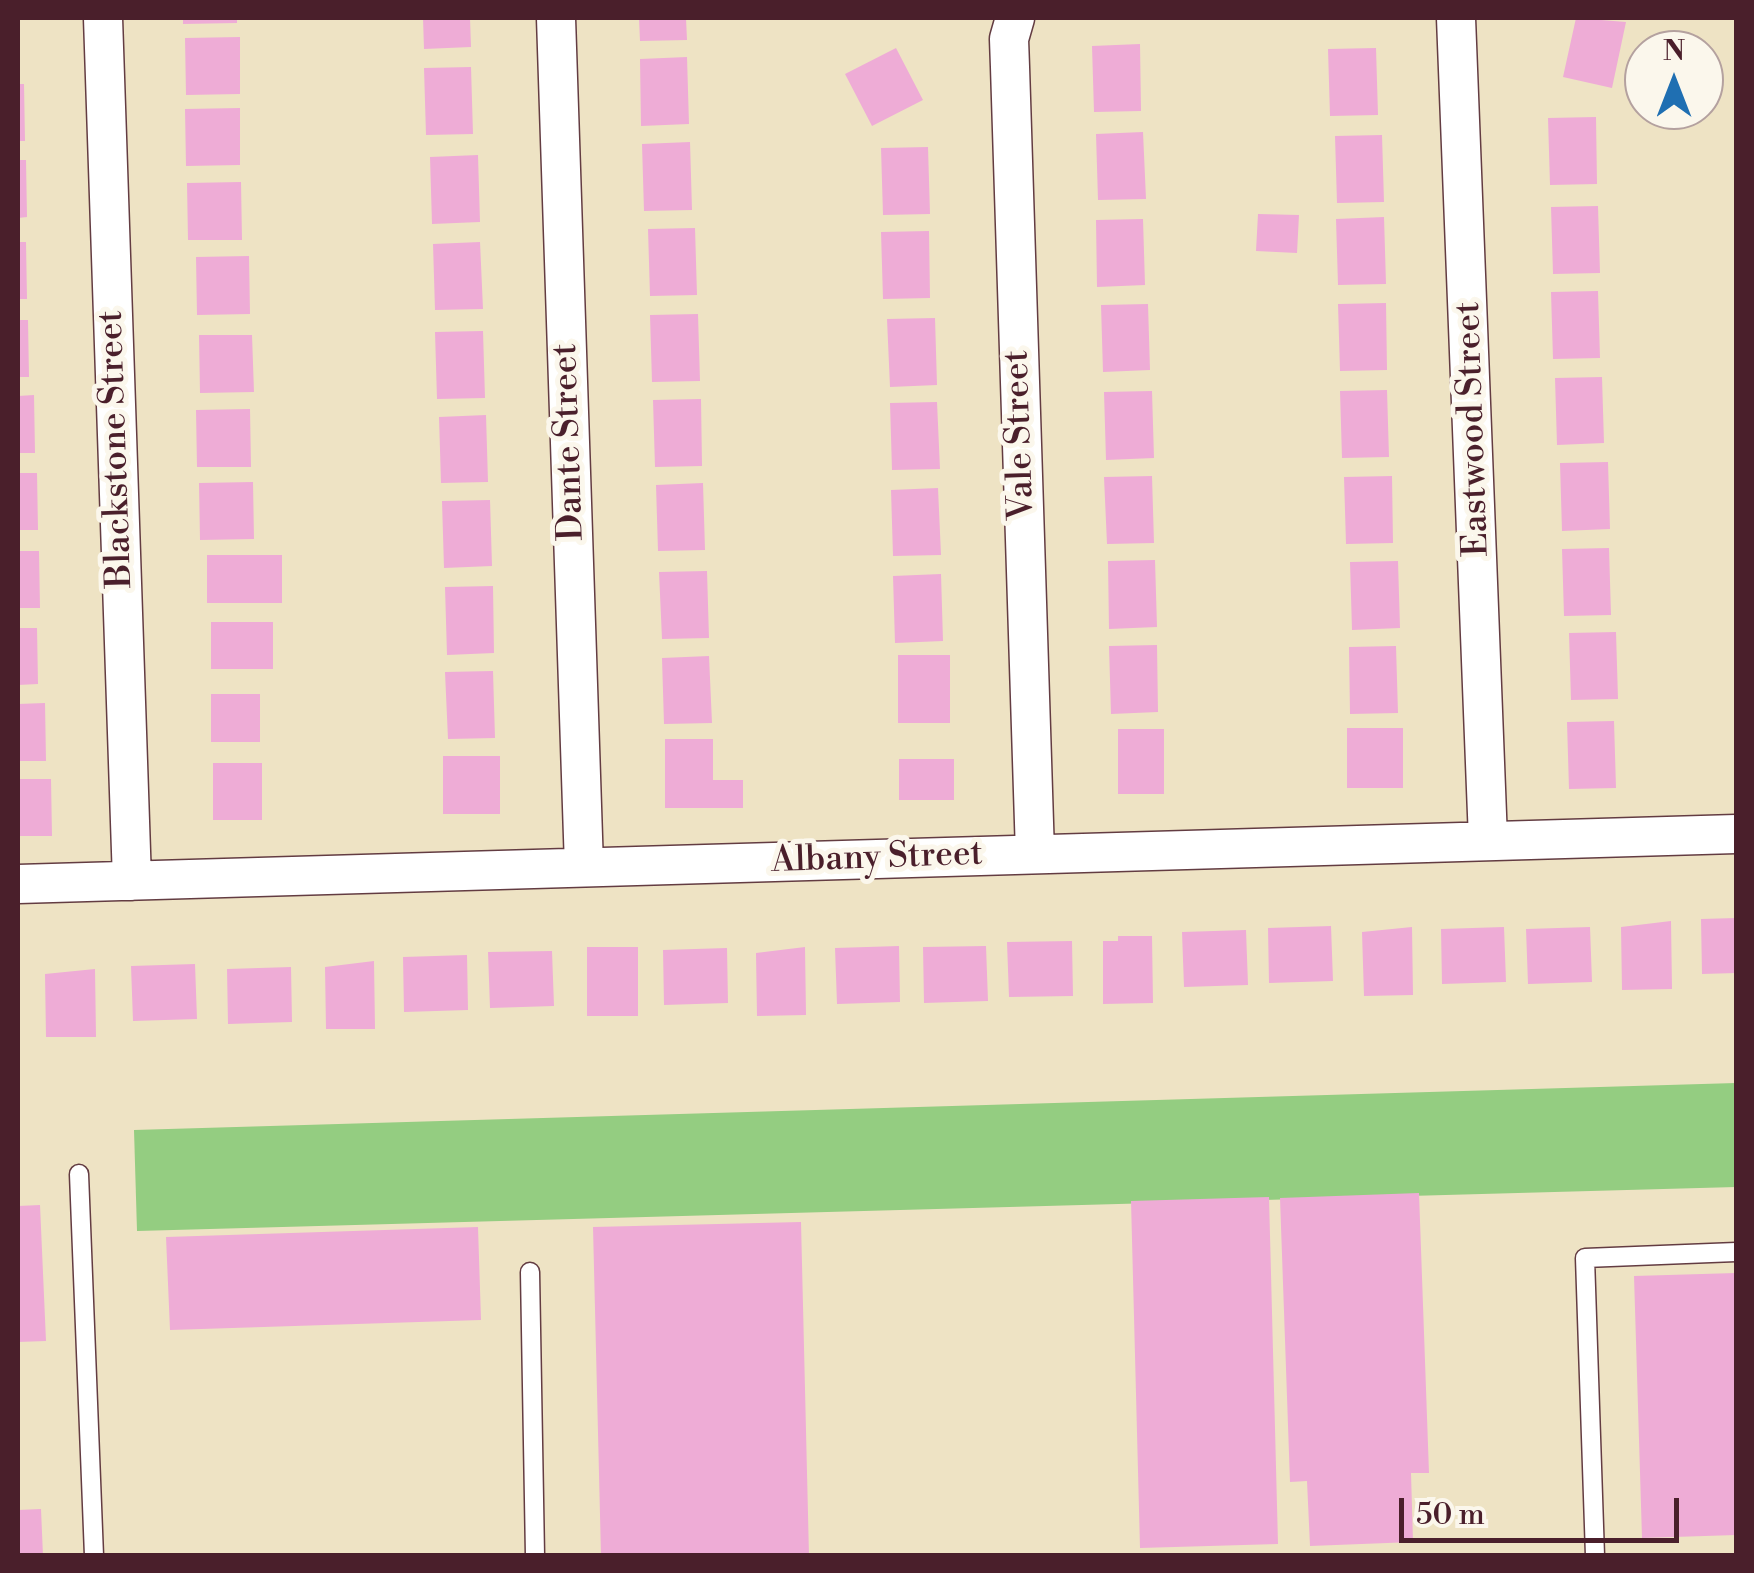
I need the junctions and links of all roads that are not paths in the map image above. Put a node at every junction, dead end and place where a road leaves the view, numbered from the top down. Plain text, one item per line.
1 (104, 18) edge
2 (556, 18) edge
3 (1015, 18) edge
4 (1456, 18) edge
5 (1736, 834) edge
6 (1488, 840) junction
7 (1035, 854) junction
8 (584, 868) junction
9 (132, 880) junction
10 (18, 884) edge
11 (79, 1174) dead end
12 (1736, 1252) edge
13 (530, 1272) dead end
14 (94, 1556) edge
15 (535, 1556) edge
16 (1595, 1556) edge

1 - 9 street, Blackstone Street
2 - 8 street, Dante Street
3 - 7 street, Vale Street
4 - 6 street, Eastwood Street
5 - 6 street, Albany Street
6 - 7 street, Albany Street
7 - 8 street, Albany Street
8 - 9 street, Albany Street
9 - 10 street, Albany Street
11 - 14 lane
12 - 16 lane
13 - 15 lane

